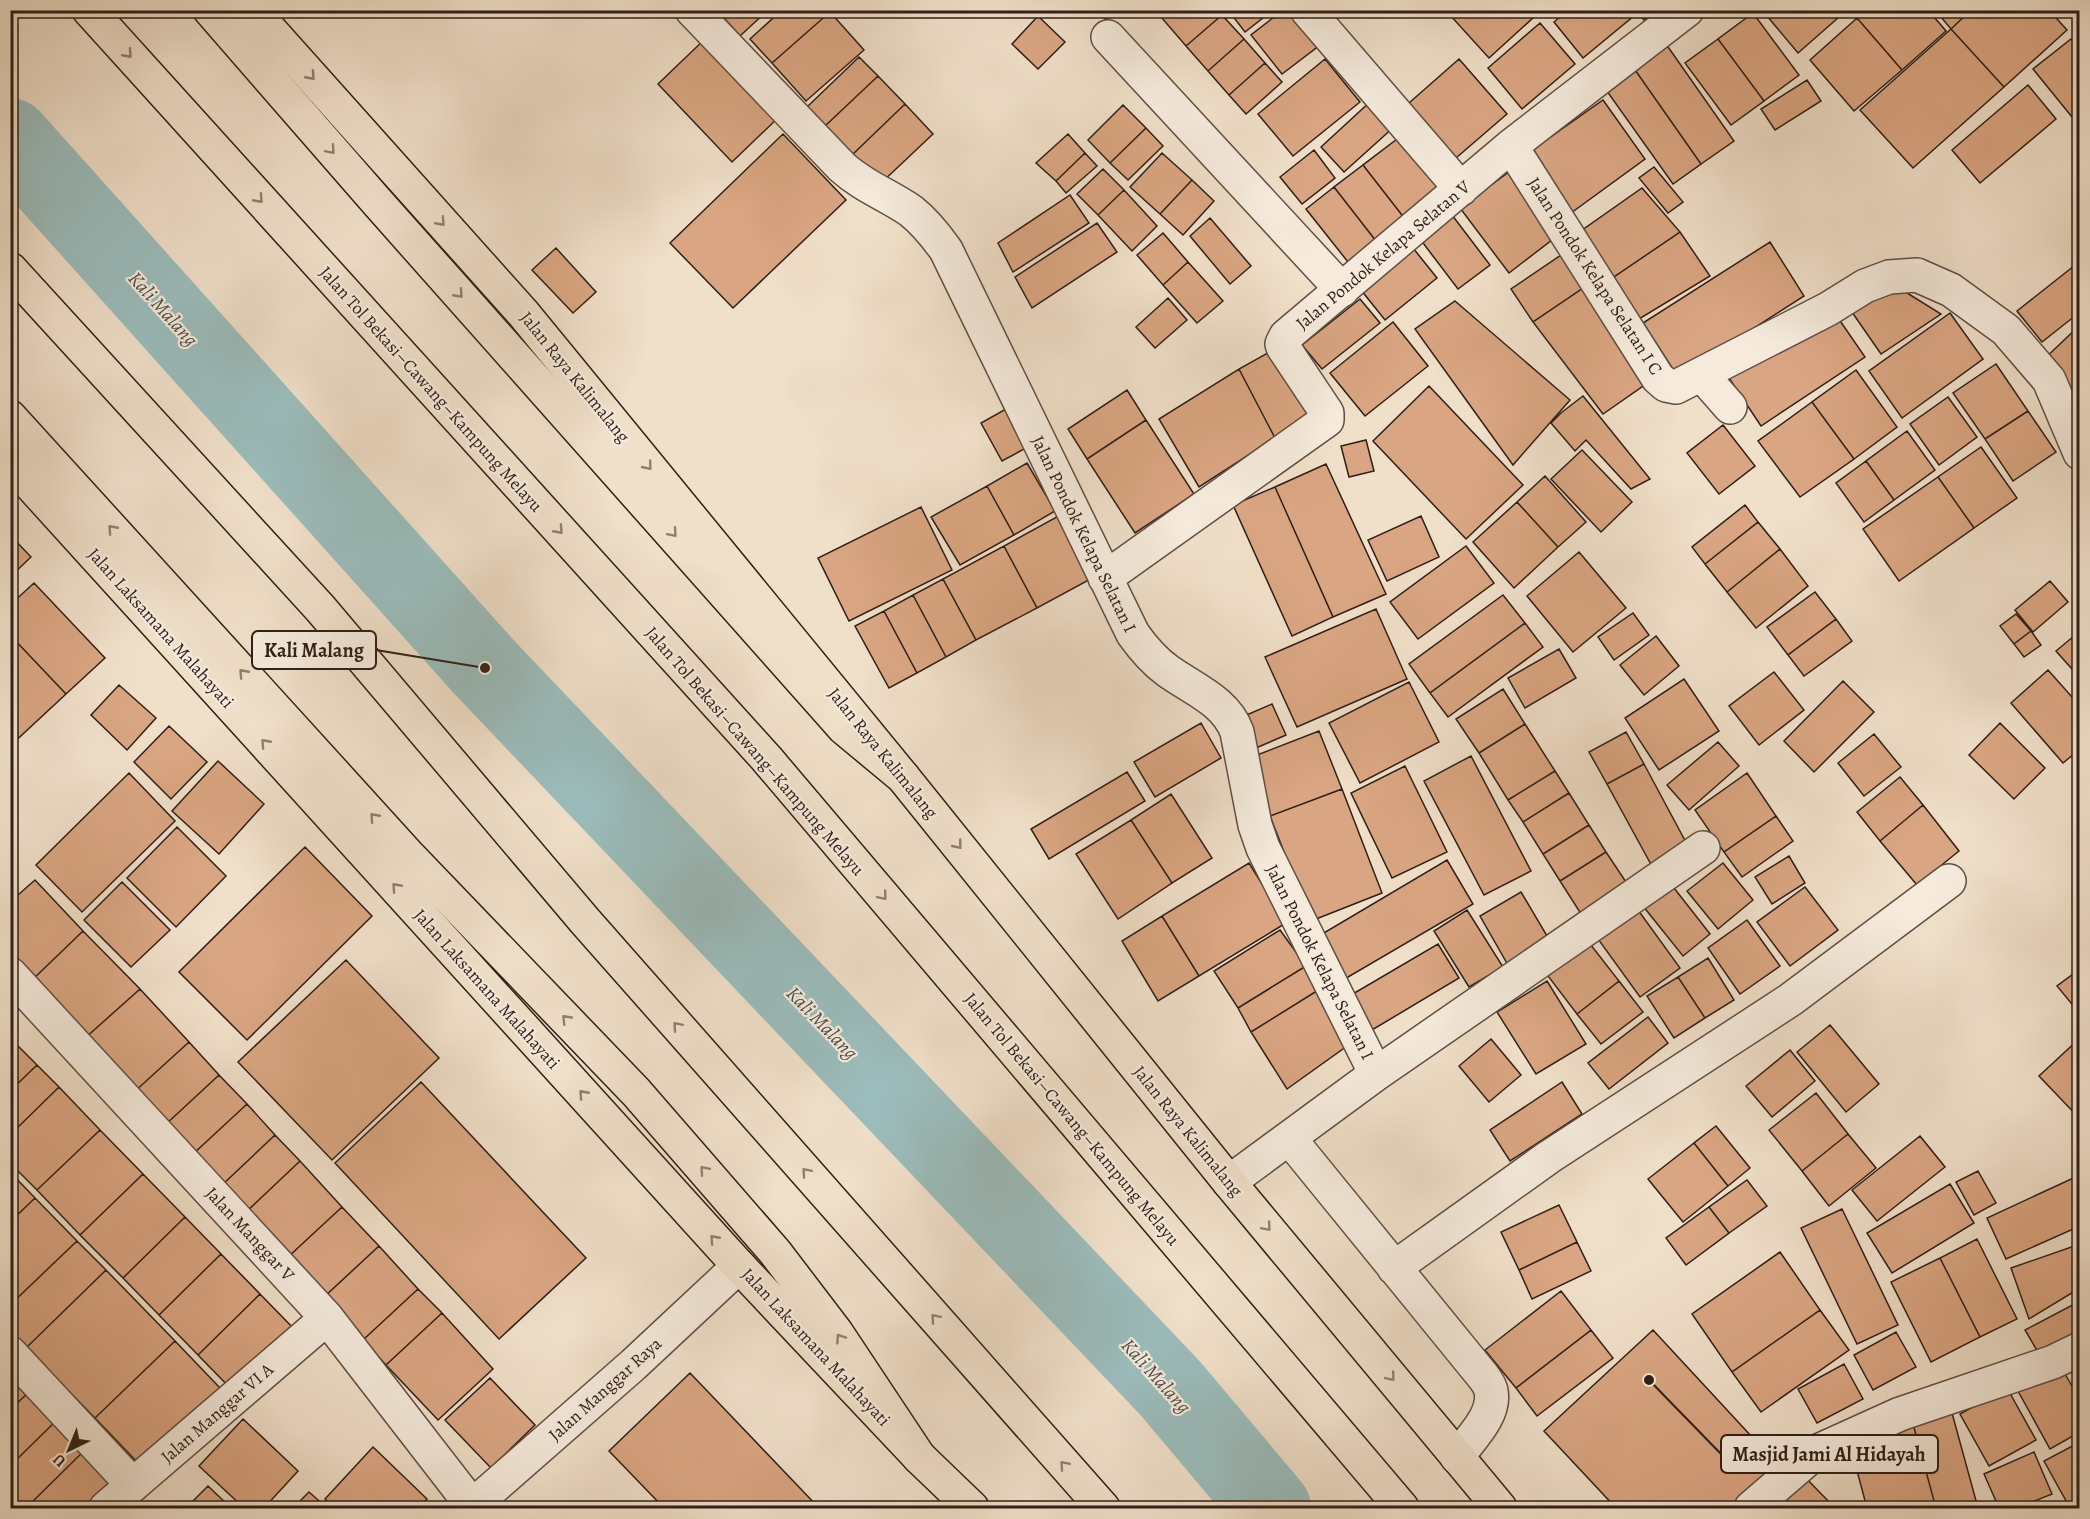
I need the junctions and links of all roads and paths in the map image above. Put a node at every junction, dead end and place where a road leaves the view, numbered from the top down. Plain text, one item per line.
1 (89, 10) edge
2 (210, 10) edge
3 (252, 10) edge
4 (692, 10) edge
5 (1307, 10) edge
6 (1687, 10) edge
7 (1108, 37) dead end
8 (1511, 146) junction
9 (1461, 189) junction
10 (10, 269) edge
11 (1342, 290) junction
12 (1702, 375) junction
13 (1730, 407) dead end
14 (10, 417) edge
15 (2079, 453) edge
16 (10, 462) edge
17 (1105, 578) junction
18 (903, 777) junction
19 (1703, 848) dead end
20 (1949, 881) dead end
21 (10, 974) edge
22 (1376, 1074) junction
23 (1289, 1138) junction
24 (1229, 1182) junction
25 (739, 1266) junction
26 (1394, 1268) junction
27 (327, 1318) junction
28 (2079, 1349) edge
29 (10, 1353) edge
30 (919, 1456) junction
31 (1457, 1457) junction
32 (133, 1485) junction
33 (472, 1508) edge
34 (106, 1509) edge
35 (972, 1509) edge
36 (1103, 1509) edge
37 (1402, 1509) edge
38 (1500, 1509) edge
39 (1751, 1509) edge

1 -> 37 main road, Jalan Tol Bekasi–Cawang–Kampung Melayu
2 -> 18 main road
3 -> 18 main road, Jalan Raya Kalimalang
4 - 17 street, Jalan Pondok Kelapa Selatan I
5 - 9 street
6 - 8 street, Jalan Pondok Kelapa Selatan V
7 - 11 street
8 - 9 street, Jalan Pondok Kelapa Selatan V
8 - 12 street, Jalan Pondok Kelapa Selatan I C
9 - 11 street, Jalan Pondok Kelapa Selatan V
36 -> 10 main road
11 - 17 street, Jalan Pondok Kelapa Selatan V
12 - 13 street
12 - 15 street, Jalan Pondok Kelapa Selatan I C
30 -> 14 main road
25 -> 16 main road, Jalan Laksamana Malahayati
17 - 22 street, Jalan Pondok Kelapa Selatan I
18 -> 24 main road, Jalan Raya Kalimalang
19 - 22 street
20 - 26 street
21 - 27 street, Jalan Manggar V
22 - 23 street, Jalan Pondok Kelapa Selatan I
23 - 24 street, Jalan Pondok Kelapa Selatan I
23 - 26 street
24 -> 31 main road, Jalan Raya Kalimalang
25 - 30 main road, Jalan Laksamana Malahayati
25 - 33 street, Jalan Manggar Raya
26 - 31 street
27 - 32 street, Jalan Manggar VI A
27 - 33 street, Jalan Manggar V
28 - 39 street
29 - 32 street
30 - 35 main road, Jalan Laksamana Malahayati
31 - 38 main road, Jalan Raya Kalimalang
32 - 34 street, Jalan Manggar VI A

